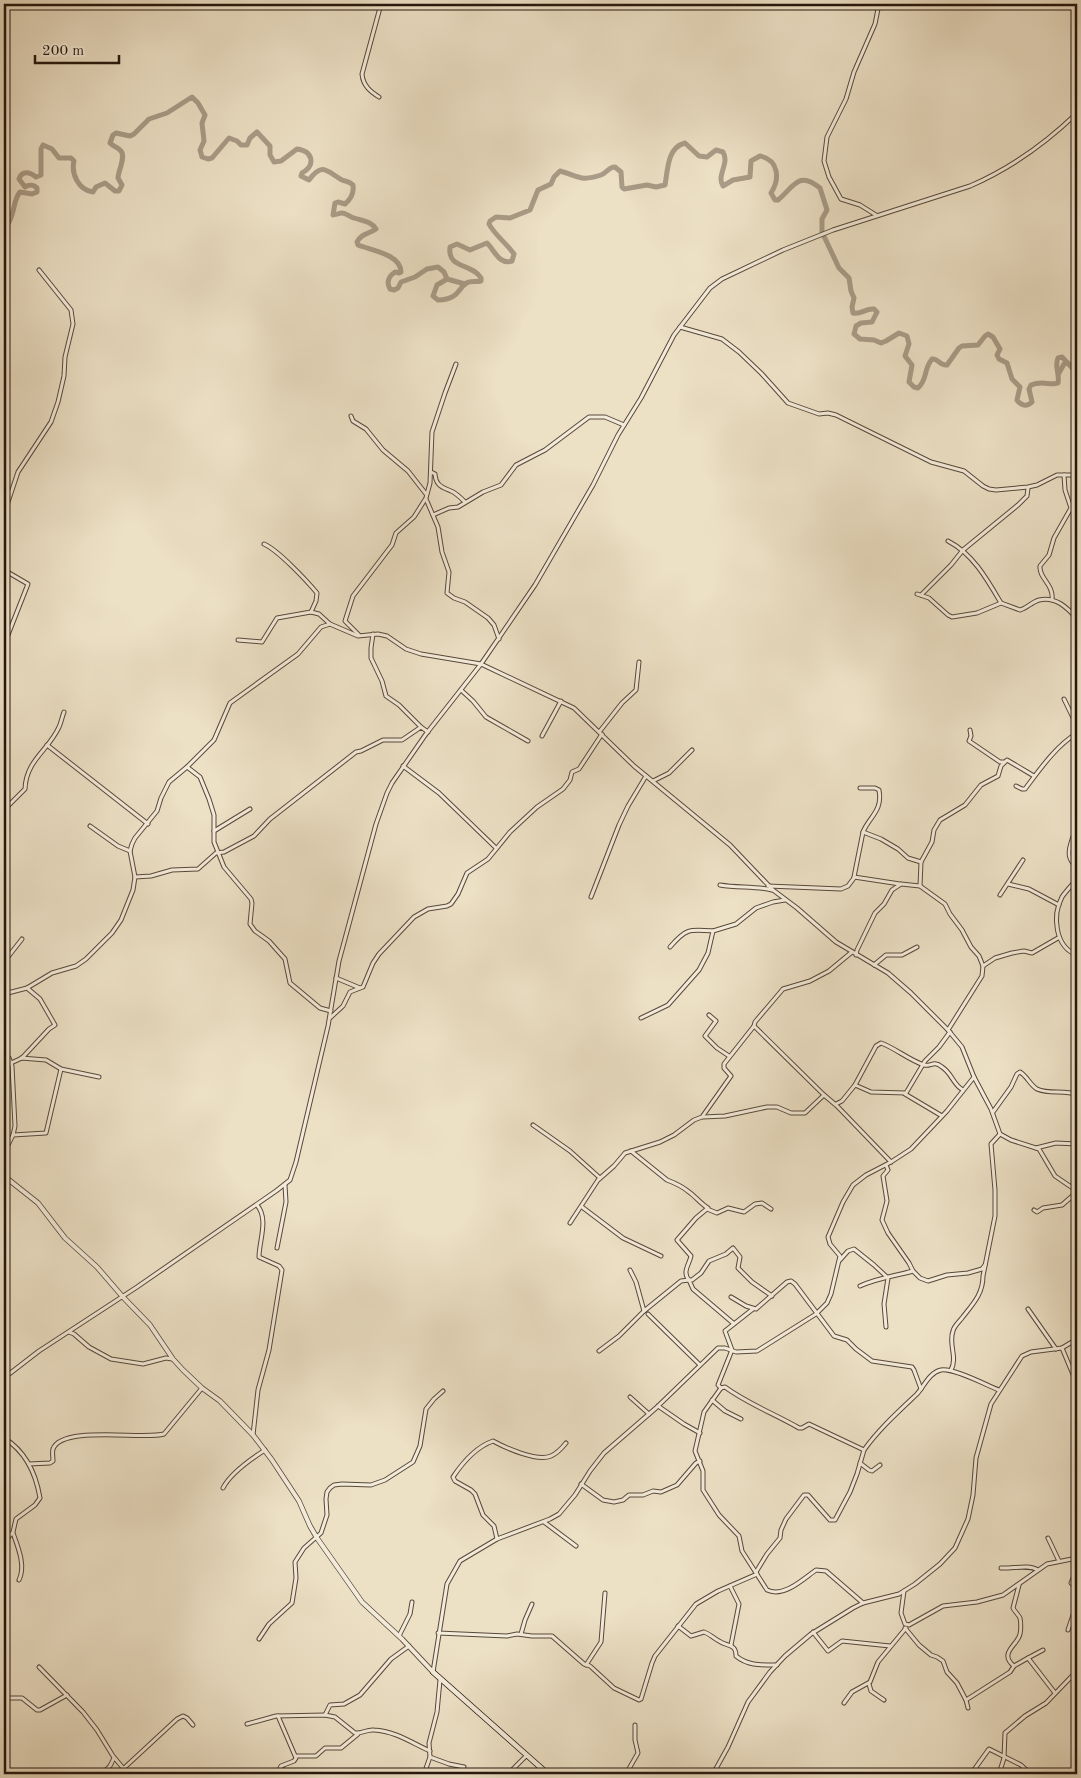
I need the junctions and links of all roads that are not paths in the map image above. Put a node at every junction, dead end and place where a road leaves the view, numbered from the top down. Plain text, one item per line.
1 (381, 4) edge
2 (879, 4) edge
3 (380, 97) dead end
4 (1077, 113) edge
5 (876, 215) junction
6 (39, 270) dead end
7 (680, 327) junction
8 (456, 364) dead end
9 (351, 416) dead end
10 (624, 424) junction
11 (431, 472) junction
12 (1064, 475) junction
13 (1077, 475) edge
14 (1028, 488) junction
15 (426, 494) junction
16 (426, 498) junction
17 (465, 502) junction
18 (4, 514) edge
19 (434, 515) junction
20 (948, 541) dead end
21 (264, 544) dead end
22 (963, 550) junction
23 (4, 570) edge
24 (1052, 600) junction
25 (1001, 603) junction
26 (310, 612) junction
27 (1077, 618) edge
28 (330, 624) junction
29 (373, 634) junction
30 (360, 636) junction
31 (238, 640) dead end
32 (499, 640) junction
33 (4, 644) edge
34 (639, 662) dead end
35 (481, 664) junction
36 (461, 690) junction
37 (1064, 698) dead end
38 (561, 701) junction
39 (64, 712) dead end
40 (1077, 726) edge
41 (421, 727) junction
42 (970, 730) dead end
43 (428, 732) junction
44 (601, 733) junction
45 (1077, 733) edge
46 (542, 736) dead end
47 (528, 741) dead end
48 (47, 745) junction
49 (692, 750) dead end
50 (1004, 762) junction
51 (403, 766) junction
52 (188, 767) junction
53 (646, 776) junction
54 (1034, 776) junction
55 (653, 781) junction
56 (1016, 786) dead end
57 (860, 788) dead end
58 (250, 809) dead end
59 (4, 810) edge
60 (148, 824) junction
61 (90, 826) dead end
62 (1077, 829) edge
63 (213, 832) junction
64 (863, 832) junction
65 (496, 848) junction
66 (130, 851) junction
67 (218, 852) junction
68 (1023, 860) dead end
69 (922, 862) junction
70 (1077, 869) edge
71 (135, 877) junction
72 (854, 878) junction
73 (1077, 879) edge
74 (902, 884) junction
75 (1008, 884) junction
76 (720, 885) dead end
77 (768, 886) junction
78 (920, 886) junction
79 (773, 890) junction
80 (1000, 895) dead end
81 (591, 897) dead end
82 (785, 900) junction
83 (1059, 905) junction
84 (713, 931) junction
85 (1058, 938) junction
86 (22, 939) dead end
87 (670, 947) dead end
88 (917, 947) dead end
89 (852, 952) junction
90 (856, 955) junction
91 (1077, 955) edge
92 (4, 962) edge
93 (874, 965) junction
94 (983, 966) junction
95 (336, 978) junction
96 (27, 988) junction
97 (360, 988) junction
98 (4, 994) edge
99 (331, 1011) junction
100 (709, 1015) dead end
101 (330, 1018) junction
102 (641, 1018) dead end
103 (754, 1026) junction
104 (949, 1031) junction
105 (4, 1054) edge
106 (729, 1056) junction
107 (21, 1058) junction
108 (11, 1063) junction
109 (923, 1064) junction
110 (61, 1069) junction
111 (99, 1077) dead end
112 (974, 1077) junction
113 (855, 1085) junction
114 (963, 1090) junction
115 (905, 1094) junction
116 (824, 1095) junction
117 (1077, 1095) edge
118 (836, 1104) junction
119 (993, 1112) junction
120 (942, 1116) junction
121 (702, 1117) junction
122 (533, 1125) dead end
123 (1000, 1134) junction
124 (13, 1135) junction
125 (1077, 1144) edge
126 (1036, 1148) junction
127 (630, 1150) junction
128 (4, 1153) edge
129 (891, 1162) junction
130 (886, 1165) junction
131 (4, 1176) edge
132 (600, 1178) junction
133 (286, 1185) junction
134 (1077, 1191) edge
135 (257, 1205) junction
136 (582, 1207) junction
137 (707, 1209) junction
138 (771, 1209) dead end
139 (1034, 1210) dead end
140 (570, 1223) dead end
141 (277, 1248) dead end
142 (660, 1256) dead end
143 (840, 1260) junction
144 (986, 1264) junction
145 (630, 1270) dead end
146 (913, 1272) junction
147 (888, 1278) junction
148 (689, 1280) junction
149 (860, 1286) dead end
150 (122, 1296) junction
151 (772, 1296) junction
152 (731, 1297) dead end
153 (753, 1309) junction
154 (1028, 1310) dead end
155 (644, 1311) junction
156 (648, 1314) dead end
157 (816, 1314) junction
158 (733, 1323) junction
159 (886, 1327) dead end
160 (69, 1332) junction
161 (1077, 1339) edge
162 (1062, 1348) junction
163 (1056, 1349) junction
164 (732, 1350) junction
165 (599, 1351) dead end
166 (173, 1359) junction
167 (700, 1365) junction
168 (951, 1370) junction
169 (4, 1378) edge
170 (1077, 1384) edge
171 (202, 1388) junction
172 (721, 1388) junction
173 (921, 1389) junction
174 (999, 1390) junction
175 (443, 1391) dead end
176 (630, 1397) dead end
177 (712, 1400) junction
178 (658, 1406) junction
179 (649, 1414) junction
180 (741, 1418) dead end
181 (700, 1433) junction
182 (253, 1435) junction
183 (4, 1438) edge
184 (566, 1443) dead end
185 (265, 1450) junction
186 (864, 1450) junction
187 (700, 1461) junction
188 (860, 1463) junction
189 (29, 1464) junction
190 (880, 1465) dead end
191 (581, 1484) junction
192 (223, 1488) dead end
193 (544, 1522) junction
194 (13, 1532) junction
195 (317, 1538) junction
196 (1048, 1538) dead end
197 (497, 1539) junction
198 (4, 1542) edge
199 (576, 1546) dead end
200 (1077, 1558) edge
201 (1058, 1561) junction
202 (1001, 1568) dead end
203 (1077, 1569) edge
204 (1038, 1570) junction
205 (756, 1573) junction
206 (19, 1580) dead end
207 (1019, 1584) junction
208 (730, 1586) junction
209 (1077, 1589) edge
210 (904, 1591) junction
211 (605, 1593) dead end
212 (412, 1602) dead end
213 (863, 1603) junction
214 (1077, 1603) edge
215 (532, 1604) dead end
216 (678, 1626) junction
217 (906, 1626) junction
218 (1068, 1630) dead end
219 (813, 1632) junction
220 (438, 1633) junction
221 (521, 1634) junction
222 (399, 1636) junction
223 (259, 1639) dead end
224 (731, 1645) junction
225 (409, 1646) junction
226 (890, 1646) junction
227 (1044, 1650) dead end
228 (1028, 1658) junction
229 (586, 1665) junction
230 (777, 1665) junction
231 (1014, 1666) junction
232 (39, 1667) dead end
233 (433, 1672) junction
234 (1074, 1675) dead end
235 (440, 1680) junction
236 (869, 1683) junction
237 (1055, 1693) junction
238 (67, 1695) junction
239 (4, 1698) edge
240 (884, 1700) dead end
241 (966, 1700) junction
242 (844, 1703) dead end
243 (968, 1708) dead end
244 (325, 1715) junction
245 (278, 1716) junction
246 (247, 1724) dead end
247 (193, 1725) dead end
248 (636, 1725) dead end
249 (358, 1734) junction
250 (430, 1751) junction
251 (296, 1756) junction
252 (526, 1756) junction
253 (430, 1757) junction
254 (114, 1758) junction
255 (1004, 1758) junction
256 (464, 1767) dead end
257 (123, 1769) junction
258 (102, 1774) edge
259 (128, 1774) edge
260 (292, 1774) edge
261 (424, 1774) edge
262 (508, 1774) edge
263 (548, 1774) edge
264 (626, 1774) edge
265 (713, 1774) edge
266 (971, 1774) edge
267 (999, 1774) edge
268 (1031, 1774) edge

1 - 3 street
2 - 5 street
4 - 5 street
5 - 7 street
6 - 18 street
7 - 10 street
7 - 14 street
8 - 11 street
9 - 15 street
10 - 17 street
10 - 32 street
11 - 15 street
11 - 17 street
12 - 13 street
12 - 14 street
12 - 24 street
14 - 22 street
15 - 16 street
16 - 19 street
16 - 30 street
17 - 19 street
19 - 32 street
20 - 22 street
21 - 26 street
22 - 25 street
22 - 25 street
23 - 33 street
24 - 25 street
24 - 27 street
26 - 28 street
26 - 31 street
28 - 30 street
28 - 52 street
29 - 30 street
29 - 35 street
29 - 41 street
32 - 35 street
34 - 44 street
35 - 36 street
35 - 38 street
36 - 43 street
36 - 47 street
37 - 40 street
38 - 44 street
38 - 46 street
39 - 48 street
41 - 43 street
41 - 67 street
42 - 50 street
43 - 51 street
44 - 53 street
44 - 65 street
45 - 54 street
48 - 59 street
48 - 60 street
49 - 55 street
50 - 54 street
50 - 69 street
51 - 65 street
51 - 95 street
52 - 60 street
52 - 63 street
53 - 55 street
53 - 81 street
54 - 56 street
55 - 77 street
57 - 64 street
58 - 63 street
60 - 66 street
61 - 66 street
62 - 70 street
63 - 67 street
64 - 69 street
64 - 72 street
65 - 97 street
66 - 71 street
67 - 71 street
67 - 99 street
68 - 75 street
69 - 78 street
71 - 96 street
72 - 74 street
72 - 77 street
73 - 83 street
74 - 78 street
74 - 90 street
75 - 80 street
75 - 83 street
76 - 79 street
77 - 79 street
78 - 94 street
79 - 82 street
82 - 84 street
82 - 89 street
83 - 85 street
84 - 87 street
84 - 102 street
85 - 91 street
85 - 94 street
86 - 92 street
88 - 93 street
89 - 90 street
89 - 103 street
90 - 93 street
93 - 104 street
94 - 104 street
95 - 97 street
95 - 99 street
96 - 98 street
96 - 107 street
97 - 101 street
99 - 101 street
100 - 106 street
101 - 133 street
103 - 106 street
103 - 116 street
104 - 109 street
104 - 112 street
105 - 108 street
106 - 121 street
107 - 108 street
107 - 110 street
108 - 124 street
109 - 113 street
109 - 114 street
109 - 115 street
110 - 111 street
110 - 124 street
112 - 114 street
112 - 119 street
113 - 115 street
113 - 118 street
114 - 120 street
115 - 120 street
116 - 118 street
116 - 121 street
117 - 119 street
118 - 129 street
119 - 123 street
120 - 129 street
121 - 127 street
122 - 132 street
123 - 126 street
123 - 144 street
124 - 128 street
125 - 126 street
126 - 134 street
127 - 132 street
127 - 137 street
129 - 130 street
130 - 143 street
130 - 146 street
131 - 150 street
132 - 136 street
133 - 135 street
133 - 141 street
134 - 139 street
135 - 150 street
135 - 182 street
136 - 140 street
136 - 142 street
137 - 138 street
137 - 148 street
143 - 147 street
143 - 157 street
144 - 146 street
144 - 168 street
145 - 155 street
146 - 147 street
147 - 149 street
147 - 159 street
148 - 151 street
148 - 155 street
148 - 158 street
150 - 160 street
150 - 166 street
151 - 153 street
151 - 157 street
152 - 153 street
153 - 158 street
154 - 163 street
155 - 165 street
156 - 167 street
157 - 164 street
157 - 173 street
158 - 164 street
160 - 166 street
160 - 169 street
161 - 162 street
162 - 163 street
162 - 170 street
163 - 174 street
164 - 167 street
164 - 172 street
166 - 171 street
167 - 178 street
168 - 173 street
168 - 174 street
171 - 182 street
171 - 189 street
172 - 177 street
172 - 186 street
173 - 186 street
174 - 210 street
175 - 195 street
176 - 179 street
177 - 180 street
177 - 181 street
178 - 179 street
178 - 181 street
179 - 191 street
181 - 187 street
182 - 185 street
183 - 189 street
184 - 197 street
185 - 192 street
185 - 195 street
186 - 188 street
187 - 191 street
187 - 205 street
188 - 190 street
188 - 205 street
189 - 194 street
191 - 193 street
193 - 197 street
193 - 199 street
194 - 198 street
194 - 206 street
195 - 222 street
195 - 223 street
196 - 201 street
197 - 220 street
200 - 201 street
201 - 204 street
202 - 204 street
203 - 209 street
204 - 207 street
205 - 208 street
205 - 213 street
207 - 217 street
207 - 231 street
208 - 216 street
208 - 224 street
210 - 213 street
210 - 217 street
211 - 229 street
212 - 222 street
213 - 219 street
214 - 218 street
215 - 221 street
216 - 224 street
216 - 229 street
217 - 226 street
217 - 241 street
219 - 226 street
219 - 230 street
220 - 221 street
220 - 233 street
221 - 229 street
222 - 225 street
224 - 230 street
225 - 233 street
225 - 244 street
226 - 236 street
227 - 228 street
228 - 231 street
228 - 237 street
230 - 265 street
231 - 241 street
232 - 238 street
233 - 235 main road
234 - 237 street
235 - 250 street
235 - 252 main road
236 - 240 street
236 - 242 street
237 - 255 street
238 - 239 street
238 - 254 street
241 - 243 street
244 - 245 street
244 - 249 street
245 - 246 street
245 - 251 street
247 - 257 street
248 - 264 street
249 - 250 street
249 - 251 street
250 - 253 street
251 - 260 street
252 - 262 street
252 - 263 main road
253 - 256 street
253 - 261 street
254 - 257 street
254 - 258 street
255 - 266 street
255 - 267 street
255 - 268 street
257 - 259 street

